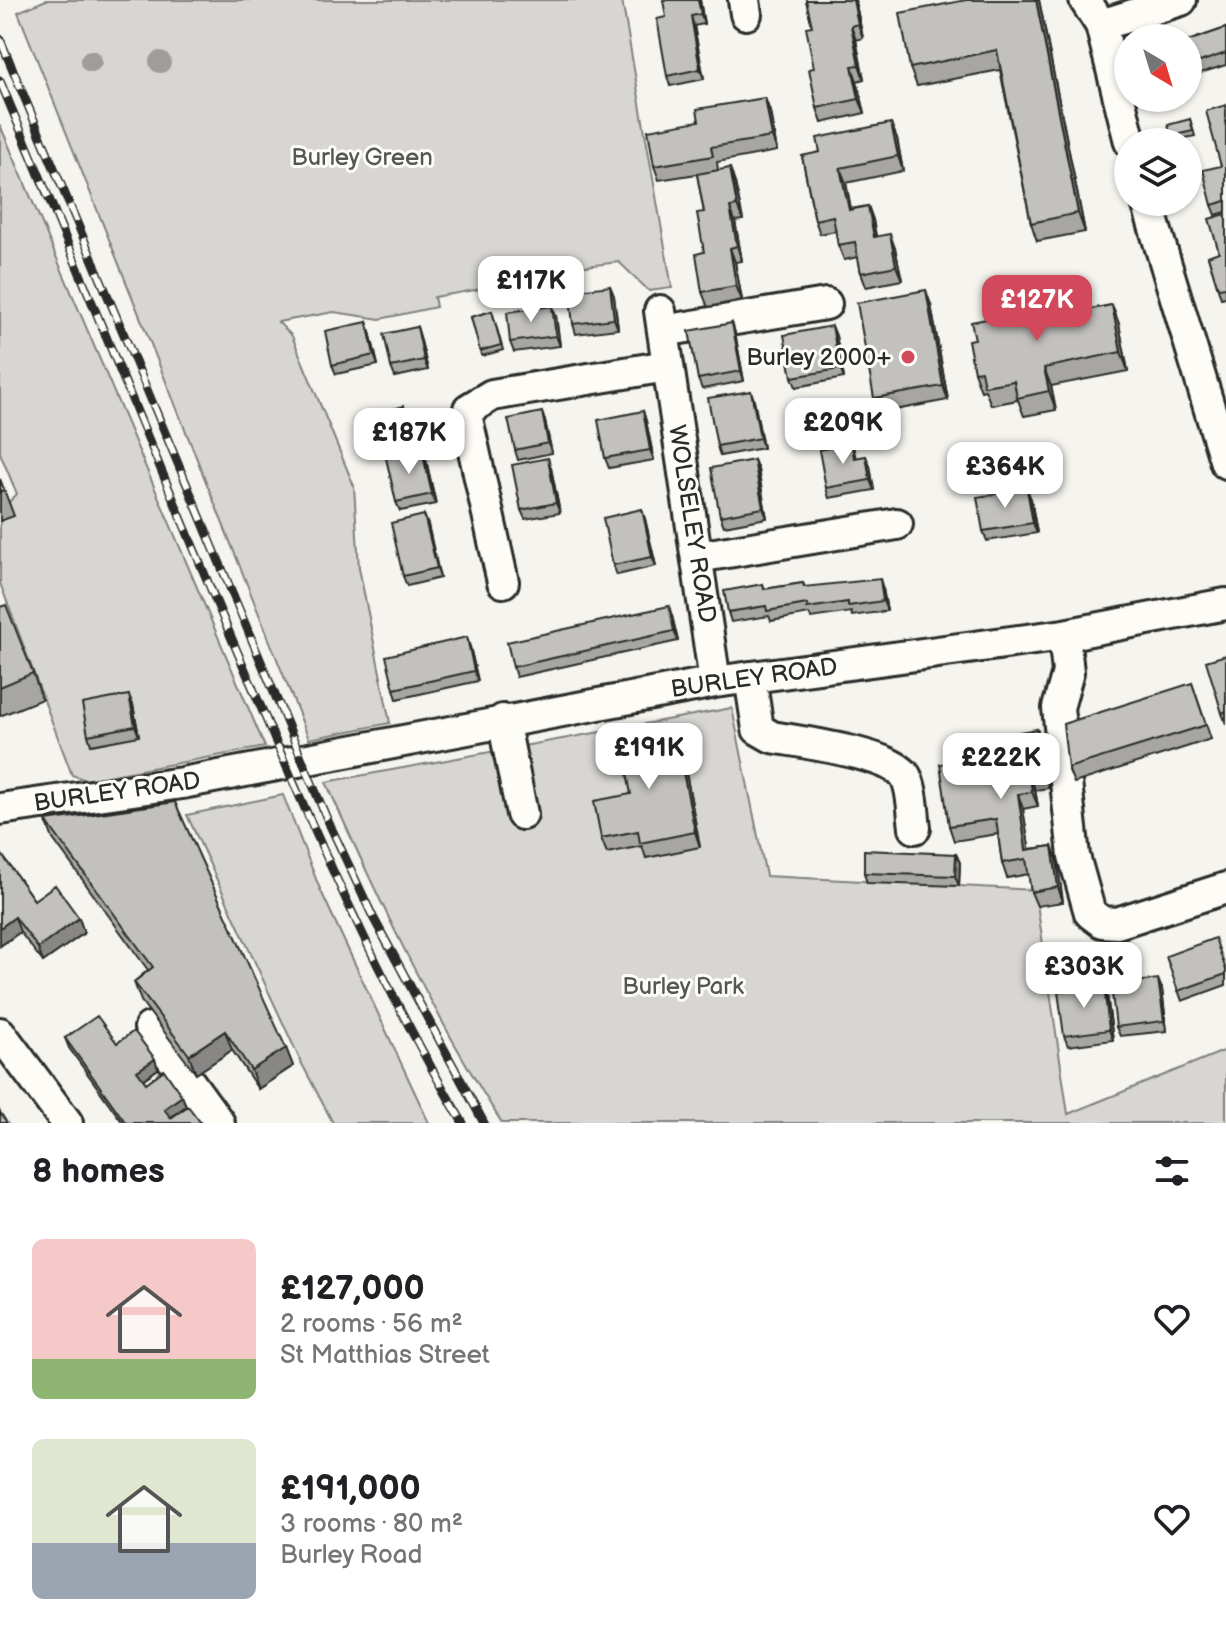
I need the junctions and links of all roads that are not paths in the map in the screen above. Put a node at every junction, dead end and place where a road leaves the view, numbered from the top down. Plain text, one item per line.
1 (1181, 0) edge
2 (1093, 12) edge
3 (1126, 128) edge
4 (1152, 216) edge
5 (826, 304) dead end
6 (667, 366) junction
7 (1214, 380) edge
8 (1226, 463) edge
9 (897, 524) dead end
10 (697, 557) junction
11 (503, 582) dead end
12 (1226, 604) edge
13 (1064, 635) junction
14 (750, 677) junction
15 (715, 682) junction
16 (503, 720) junction
17 (0, 809) edge
18 (522, 814) dead end
19 (915, 828) dead end
20 (1226, 888) edge
21 (150, 1028) edge
22 (6, 1051) edge
23 (67, 1123) edge
24 (219, 1123) edge

1 - 2 street
2 - 3 street
4 - 7 street
5 - 6 street, WOLSELEY ROAD
6 - 10 street, WOLSELEY ROAD
6 - 11 street
7 - 8 street
9 - 10 street
10 - 15 street, WOLSELEY ROAD
12 - 13 street, BURLEY ROAD
13 - 14 street, BURLEY ROAD
13 - 20 street
14 - 15 street, BURLEY ROAD
14 - 19 street
15 - 16 street, BURLEY ROAD
16 - 17 street, BURLEY ROAD
16 - 18 street
21 - 24 street
22 - 23 street

